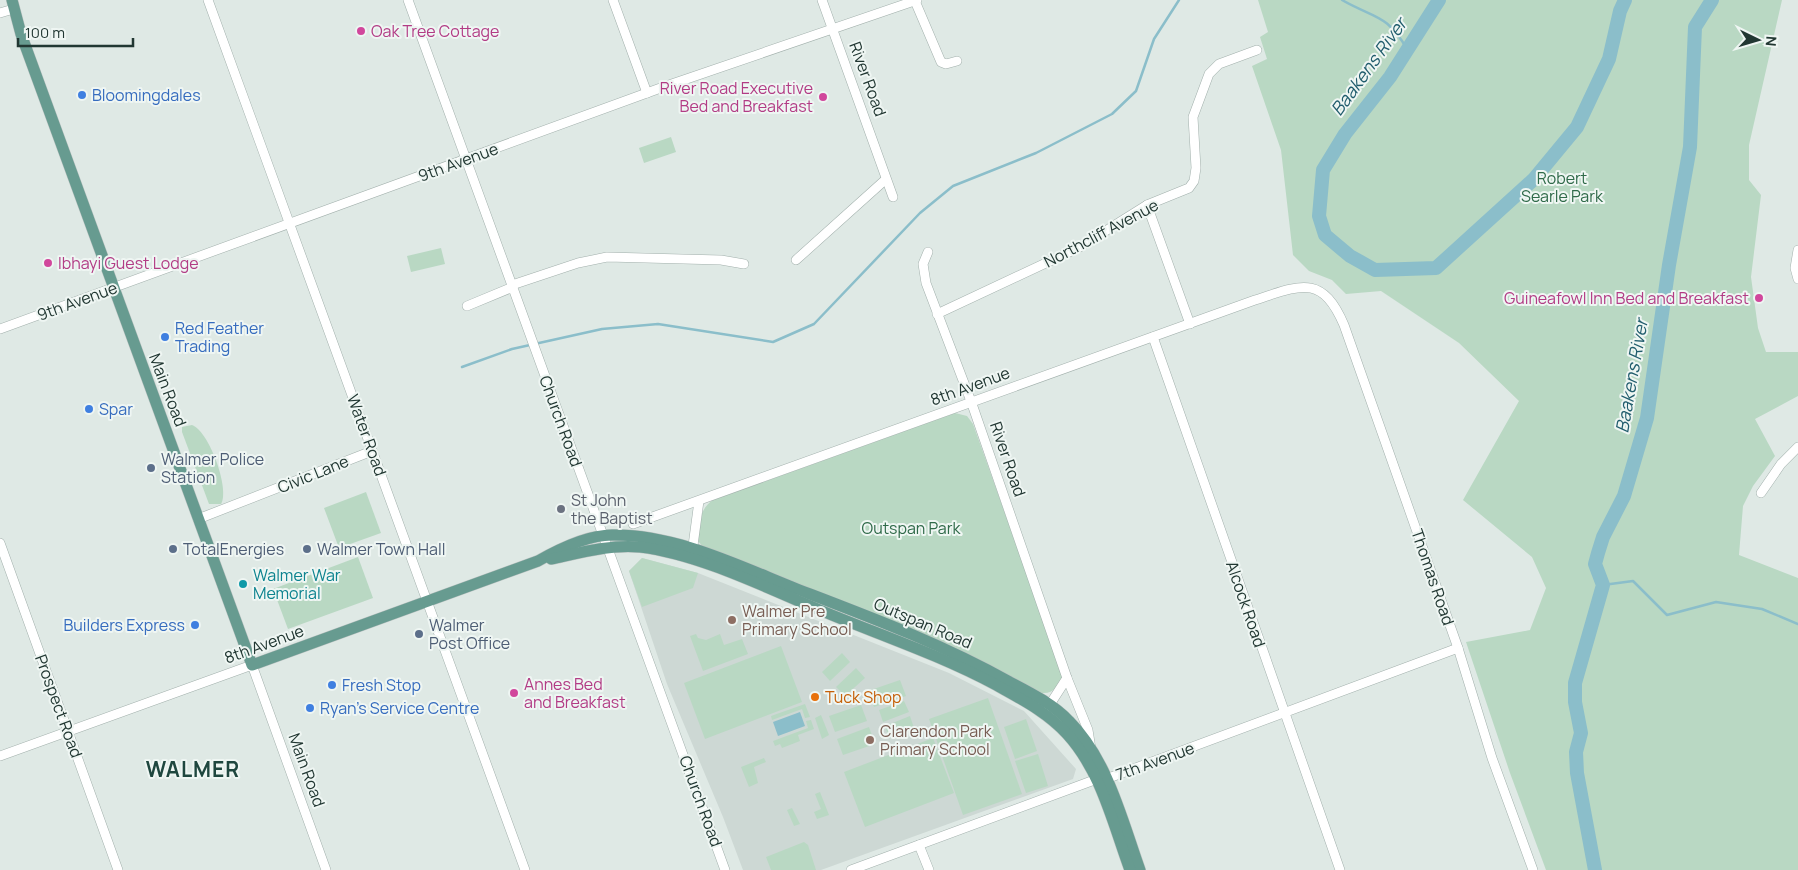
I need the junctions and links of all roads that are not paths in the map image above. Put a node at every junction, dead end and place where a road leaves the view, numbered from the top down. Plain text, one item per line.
1 (208, 0) edge
2 (408, 0) edge
3 (613, 0) edge
4 (822, 0) edge
5 (916, 0) edge
6 (7, 6) edge
7 (833, 30) junction
8 (1257, 50) dead end
9 (957, 61) dead end
10 (648, 93) junction
11 (466, 159) junction
12 (886, 180) junction
13 (893, 197) dead end
14 (1147, 205) junction
15 (290, 223) junction
16 (1798, 250) edge
17 (928, 252) dead end
18 (796, 260) dead end
19 (744, 264) dead end
20 (1798, 279) edge
21 (512, 286) junction
22 (113, 288) junction
23 (1321, 291) joint
24 (467, 306) dead end
25 (937, 314) junction
26 (1190, 324) junction
27 (0, 329) edge
28 (1153, 337) junction
29 (972, 404) junction
30 (958, 409) junction
31 (978, 423) junction
32 (1798, 448) edge
33 (372, 451) junction
34 (1761, 493) dead end
35 (699, 501) junction
36 (198, 519) junction
37 (632, 524) dead end
38 (602, 536) junction
39 (0, 543) edge
40 (607, 548) junction
41 (692, 555) junction
42 (538, 561) junction
43 (428, 601) junction
44 (1458, 648) junction
45 (252, 665) junction
46 (1068, 678) junction
47 (1047, 709) junction
48 (1284, 714) junction
49 (68, 731) junction
50 (1091, 748) junction
51 (0, 756) edge
52 (1101, 779) junction
53 (919, 844) junction
54 (118, 870) edge
55 (326, 870) edge
56 (525, 870) edge
57 (726, 870) edge
58 (850, 870) edge
59 (929, 870) edge
60 (1130, 870) edge
61 (1140, 870) edge
62 (1340, 870) edge
63 (1532, 870) edge

1 - 15 street, Water Road
2 - 11 street, Church Road
3 - 10 street
4 - 7 street, River Road
5 - 7 street, 9th Avenue
5 - 9 street
6 - 22 main road, Main Road
7 - 10 street, 9th Avenue
7 - 12 street, River Road
8 - 14 street, Northcliff Avenue
10 - 11 street, 9th Avenue
11 - 15 street, 9th Avenue
11 - 21 street, Church Road
12 - 13 street, River Road
12 - 18 street
14 - 25 street, Northcliff Avenue
14 - 26 street
15 - 22 street, 9th Avenue
15 - 33 street, Water Road
16 - 20 street
17 - 25 street, River Road
19 - 21 street
21 - 24 street
21 - 38 street, Church Road
22 - 27 street, 9th Avenue
22 - 36 main road, Main Road
23 - 26 street, 8th Avenue
23 - 44 street, Thomas Road
25 - 29 street, River Road
26 - 28 street, 8th Avenue
28 - 29 street, 8th Avenue
28 - 48 street, Alcock Road
29 - 30 street, 8th Avenue
29 - 31 street, River Road
30 - 31 street
30 - 35 street, 8th Avenue
31 - 46 street, River Road
32 - 34 street
33 - 36 street, Civic Lane
33 - 43 street, Water Road
35 - 37 street, 8th Avenue
35 - 41 street
36 - 45 main road, Main Road
38 - 40 street, Church Road
38 - 41 main road, Outspan Road
38 - 42 main road, 8th Avenue
39 - 49 street, Prospect Road
40 - 41 main road, Outspan Road
40 - 42 main road, 8th Avenue
40 - 57 street, Church Road
41 - 47 main road, Outspan Road
42 - 43 main road, 8th Avenue
43 - 45 main road, 8th Avenue
43 - 56 street, Water Road
44 - 48 street, 7th Avenue
44 - 63 street, Thomas Road
45 - 49 street, 8th Avenue
45 - 55 street, Main Road
46 - 47 street
46 - 50 street, River Road
47 - 50 main road, Outspan Road
47 - 52 main road, Outspan Road
48 - 52 street, 7th Avenue
48 - 62 street, Alcock Road
49 - 51 street, 8th Avenue
49 - 54 street, Prospect Road
50 - 52 main road, Outspan Road
52 - 53 street, 7th Avenue
52 - 60 main road
52 - 61 main road
53 - 58 street, 7th Avenue
53 - 59 street

